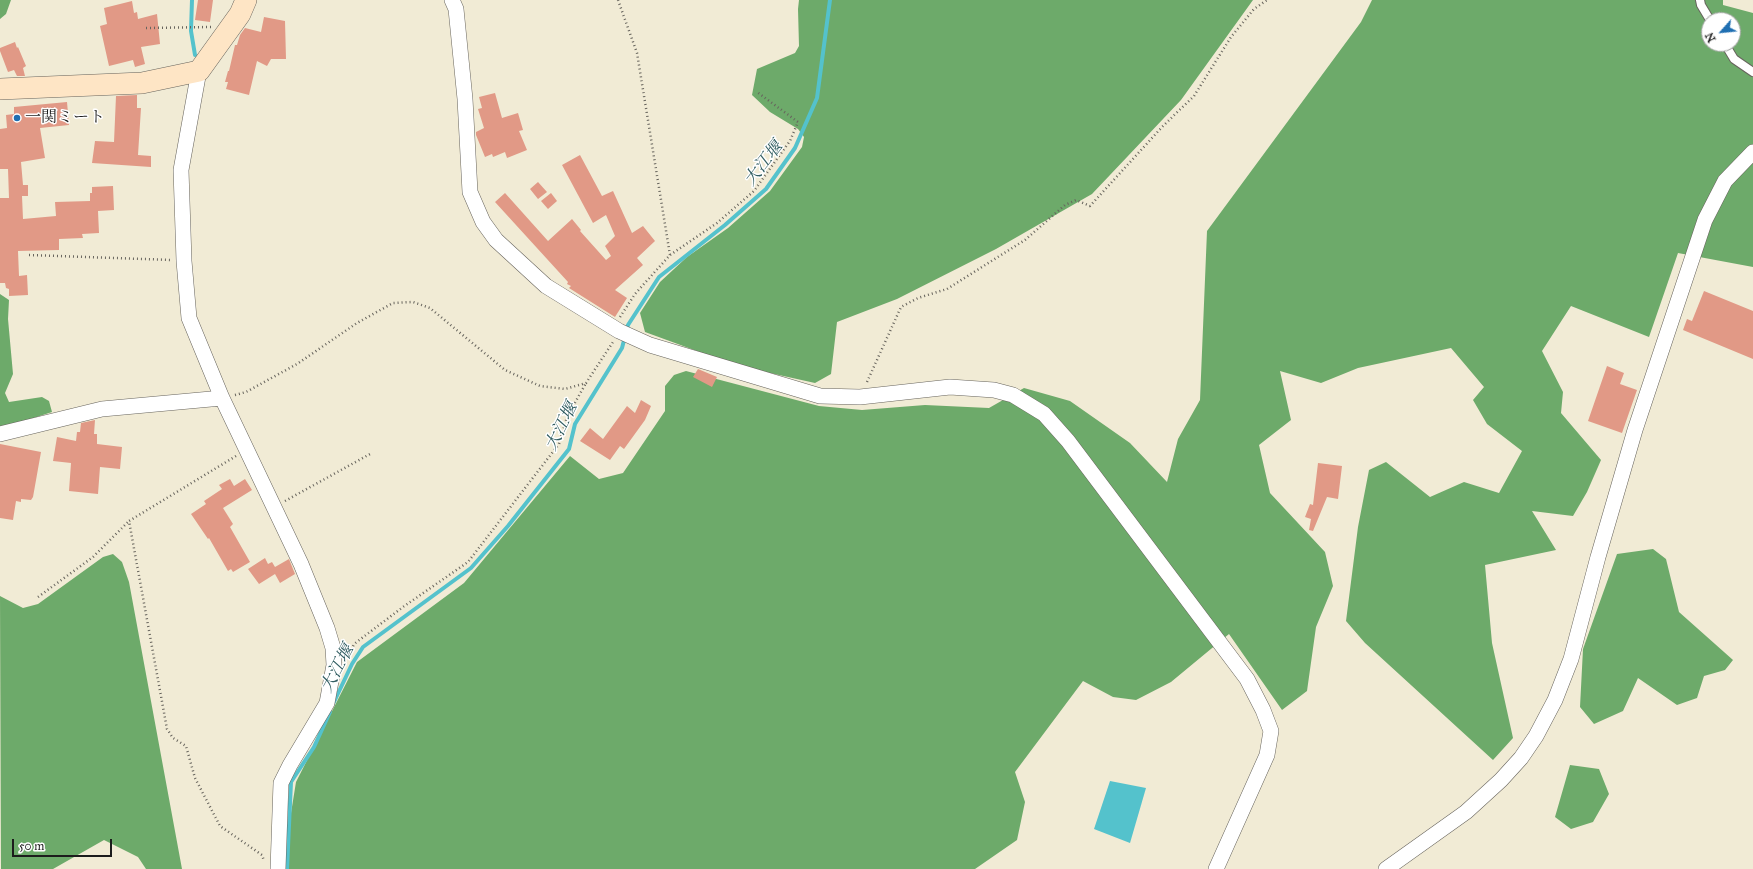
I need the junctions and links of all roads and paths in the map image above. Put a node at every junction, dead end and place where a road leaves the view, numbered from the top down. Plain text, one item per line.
1 (246, 0) edge
2 (452, 0) edge
3 (618, 0) edge
4 (1267, 0) edge
5 (1700, 0) edge
6 (1705, 12) edge
7 (231, 26) junction
8 (146, 28) dead end
9 (1729, 52) edge
10 (199, 71) junction
11 (1753, 72) edge
12 (0, 89) edge
13 (756, 92) dead end
14 (1753, 152) edge
15 (29, 255) dead end
16 (670, 255) junction
17 (184, 261) junction
18 (622, 332) junction
19 (586, 383) junction
20 (222, 398) junction
21 (860, 398) junction
22 (0, 434) edge
23 (247, 450) junction
24 (370, 454) dead end
25 (274, 507) junction
26 (129, 521) junction
27 (38, 597) dead end
28 (345, 664) dead end
29 (264, 862) dead end
30 (278, 869) edge
31 (1216, 869) edge
32 (1386, 869) edge

1 - 7 street
2 - 18 street
3 - 16 path
4 - 21 path
5 - 6 lane
7 - 8 path
7 - 10 street
9 - 11 lane
10 - 12 street
10 - 17 street
13 - 16 path
14 - 32 street
15 - 17 path
16 - 18 path
17 - 20 street
18 - 19 path
18 - 21 street
19 - 20 path
19 - 28 path
20 - 22 street
20 - 23 street
21 - 31 street
23 - 25 street
23 - 26 path
24 - 25 path
25 - 30 street
26 - 27 path
26 - 29 path

